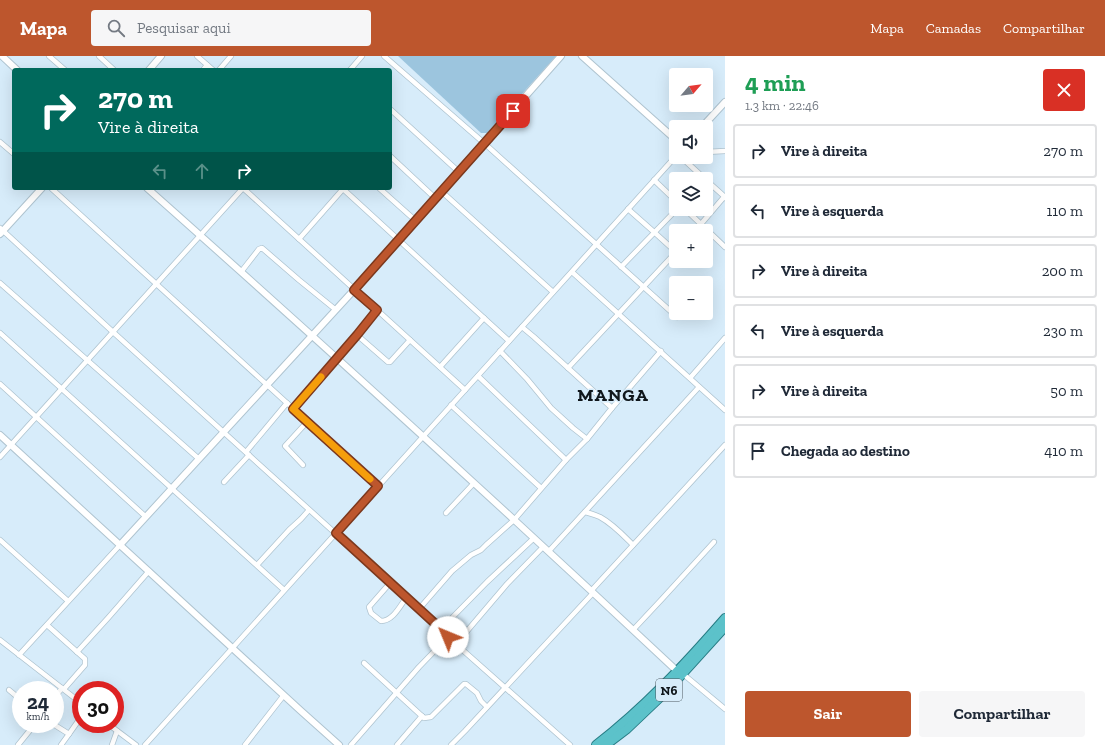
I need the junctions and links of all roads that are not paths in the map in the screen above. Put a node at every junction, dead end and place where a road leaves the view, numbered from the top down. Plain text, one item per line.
1 (2, 56) edge
2 (49, 56) edge
3 (99, 56) edge
4 (161, 56) edge
5 (197, 56) edge
6 (231, 56) edge
7 (362, 56) edge
8 (384, 56) edge
9 (561, 56) edge
10 (582, 56) edge
11 (208, 65) junction
12 (15, 68) edge
13 (63, 68) edge
14 (112, 68) edge
15 (150, 68) edge
16 (205, 68) edge
17 (211, 68) edge
18 (221, 68) edge
19 (352, 68) edge
20 (725, 102) edge
21 (392, 111) edge
22 (708, 120) edge
23 (669, 134) edge
24 (0, 142) edge
25 (484, 144) junction
26 (725, 151) edge
27 (12, 152) edge
28 (713, 152) edge
29 (392, 158) edge
30 (669, 164) edge
31 (689, 164) edge
32 (459, 172) junction
33 (698, 172) edge
34 (654, 180) junction
35 (713, 186) edge
36 (40, 190) edge
37 (53, 190) edge
38 (149, 190) edge
39 (241, 190) edge
40 (245, 190) edge
41 (340, 190) edge
42 (344, 190) edge
43 (381, 190) edge
44 (442, 191) junction
45 (669, 194) edge
46 (725, 197) edge
47 (435, 198) junction
48 (628, 209) junction
49 (670, 216) edge
50 (693, 216) edge
51 (416, 221) junction
52 (702, 224) joint
53 (1, 231) edge
54 (654, 232) junction
55 (200, 235) junction
56 (713, 235) edge
57 (299, 239) junction
58 (399, 240) junction
59 (596, 244) junction
60 (669, 246) edge
61 (725, 247) edge
62 (669, 259) edge
63 (621, 267) junction
64 (241, 272) junction
65 (572, 272) junction
66 (0, 282) edge
67 (156, 284) junction
68 (643, 287) junction
69 (354, 290) junction
70 (553, 292) junction
71 (336, 310) junction
72 (377, 310) junction
73 (669, 310) edge
74 (618, 313) junction
75 (484, 318) junction
76 (522, 327) junction
77 (112, 332) junction
78 (0, 333) edge
79 (357, 335) junction
80 (312, 336) junction
81 (725, 338) edge
82 (410, 340) junction
83 (509, 341) junction
84 (500, 351) junction
85 (661, 351) junction
86 (337, 359) junction
87 (87, 360) junction
88 (440, 367) junction
89 (568, 368) junction
90 (478, 376) junction
91 (690, 378) junction
92 (0, 384) edge
93 (267, 385) junction
94 (699, 387) junction
95 (62, 388) junction
96 (465, 390) junction
97 (288, 404) junction
98 (452, 405) junction
99 (612, 408) junction
100 (293, 409) junction
101 (725, 409) edge
102 (36, 417) junction
103 (307, 422) junction
104 (223, 432) junction
105 (0, 435) edge
106 (423, 437) junction
107 (587, 439) junction
108 (11, 445) junction
109 (725, 445) edge
110 (248, 453) junction
111 (0, 457) edge
112 (199, 459) junction
113 (566, 460) junction
114 (303, 465) dead end
115 (224, 482) dead end
116 (474, 483) junction
117 (378, 486) junction
118 (172, 488) junction
119 (541, 488) junction
120 (309, 510) junction
121 (585, 512) junction
122 (446, 513) dead end
123 (146, 517) junction
124 (514, 520) junction
125 (336, 533) junction
126 (534, 538) junction
127 (0, 540) edge
128 (714, 542) dead end
129 (120, 545) junction
130 (633, 545) junction
131 (546, 549) junction
132 (257, 565) junction
133 (149, 571) junction
134 (390, 583) junction
135 (284, 590) junction
136 (592, 592) junction
137 (406, 598) junction
138 (68, 602) junction
139 (419, 609) junction
140 (725, 618) edge
141 (47, 625) junction
142 (725, 628) edge
143 (441, 629) junction
144 (633, 630) junction
145 (448, 637) junction
146 (0, 640) edge
147 (456, 644) junction
148 (232, 648) junction
149 (77, 652) junction
150 (19, 655) junction
151 (364, 663) dead end
152 (680, 672) junction
153 (53, 681) edge
154 (64, 688) edge
155 (505, 688) junction
156 (9, 690) dead end
157 (64, 690) edge
158 (12, 692) edge
159 (397, 692) junction
160 (284, 695) junction
161 (72, 696) edge
162 (487, 707) junction
163 (725, 709) edge
164 (422, 716) junction
165 (72, 730) edge
166 (64, 731) edge
167 (28, 733) edge
168 (116, 733) edge
169 (120, 733) edge
170 (69, 734) junction
171 (18, 745) edge
172 (61, 745) edge
173 (112, 745) edge
174 (136, 745) edge
175 (145, 745) edge
176 (245, 745) edge
177 (339, 745) edge
178 (351, 745) edge
179 (397, 745) edge
180 (450, 745) edge
181 (570, 745) edge
182 (596, 745) edge
183 (606, 745) edge

1 - 12 street
2 - 13 street
3 - 14 street
4 - 15 street
5 - 11 street
6 - 18 street
7 - 19 street
8 - 25 street
9 - 25 street
10 - 23 street
11 - 16 street
11 - 17 street
20 - 22 street
21 - 32 street
24 - 27 street
25 - 32 street
25 - 59 street
26 - 28 street
29 - 47 street
30 - 34 street
31 - 33 street
32 - 44 street
34 - 45 street
34 - 48 street
35 - 46 street
36 - 53 street
37 - 67 street
38 - 55 street
39 - 55 street
40 - 57 street
41 - 57 street
42 - 58 street
43 - 51 street
44 - 47 street
44 - 70 street
46 - 52 street
47 - 51 street
48 - 54 street
48 - 59 street
49 - 54 street
50 - 52 street
51 - 58 street
53 - 77 street
54 - 60 street
54 - 63 street
55 - 64 street
55 - 67 street
56 - 61 street
57 - 69 street
58 - 69 street
58 - 75 street
59 - 63 street
59 - 65 street
62 - 68 street
63 - 68 street
64 - 71 street
64 - 80 street
65 - 70 street
65 - 74 street
66 - 87 street
67 - 77 street
67 - 93 street
68 - 73 street
68 - 74 street
69 - 71 street
69 - 72 street
70 - 76 street
71 - 80 street
72 - 79 street
72 - 82 street
74 - 85 street
74 - 89 street
75 - 83 street
75 - 88 street
76 - 83 street
76 - 89 street
77 - 87 street
77 - 104 street
78 - 95 street
79 - 82 street
79 - 86 street
80 - 86 street
80 - 93 street
81 - 91 street
82 - 88 street
83 - 84 street
84 - 90 street
84 - 107 street
85 - 91 street
85 - 99 street
86 - 100 street
86 - 106 street
87 - 95 street
87 - 112 street
88 - 96 street
89 - 99 street
90 - 96 street
90 - 113 street
91 - 94 street
92 - 102 street
93 - 97 street
93 - 104 street
94 - 101 street
94 - 121 street
95 - 102 street
95 - 118 street
96 - 98 street
97 - 100 street
97 - 110 street
98 - 106 street
98 - 119 street
99 - 107 street
100 - 103 street
102 - 108 street
102 - 123 street
103 - 114 street
103 - 117 street
104 - 110 street
104 - 112 street
105 - 108 street
106 - 116 street
106 - 117 street
107 - 113 street
108 - 111 street
108 - 129 street
109 - 130 street
110 - 115 street
110 - 120 street
112 - 118 street
113 - 119 street
116 - 122 street
116 - 124 street
117 - 125 street
118 - 123 street
118 - 132 street
119 - 124 street
120 - 125 street
120 - 132 street
121 - 130 street
121 - 131 street
123 - 129 street
124 - 126 street
124 - 139 street
125 - 134 street
125 - 135 street
126 - 131 street
126 - 143 street
127 - 138 street
128 - 144 street
129 - 133 street
129 - 138 street
130 - 136 street
131 - 136 street
131 - 147 street
132 - 135 street
133 - 148 street
133 - 149 street
134 - 137 street
134 - 137 street
135 - 148 street
136 - 144 street
136 - 155 street
137 - 139 street
138 - 141 street
139 - 143 street
140 - 152 highway, N6
141 - 149 street
141 - 150 street
142 - 152 highway, N6
143 - 145 street
144 - 152 street
145 - 147 street
145 - 159 street
146 - 150 street
147 - 155 street
148 - 160 street
148 - 175 street
149 - 154 street
150 - 153 street
151 - 159 street
152 - 163 street
152 - 182 highway, N6
152 - 183 highway, N6
155 - 162 street
155 - 181 street
156 - 158 street
157 - 161 street
159 - 164 street
159 - 178 street
160 - 176 street
160 - 177 street
162 - 164 street
162 - 180 street
164 - 179 street
165 - 170 street
166 - 170 street
167 - 171 street
168 - 173 street
169 - 174 street
170 - 172 street

